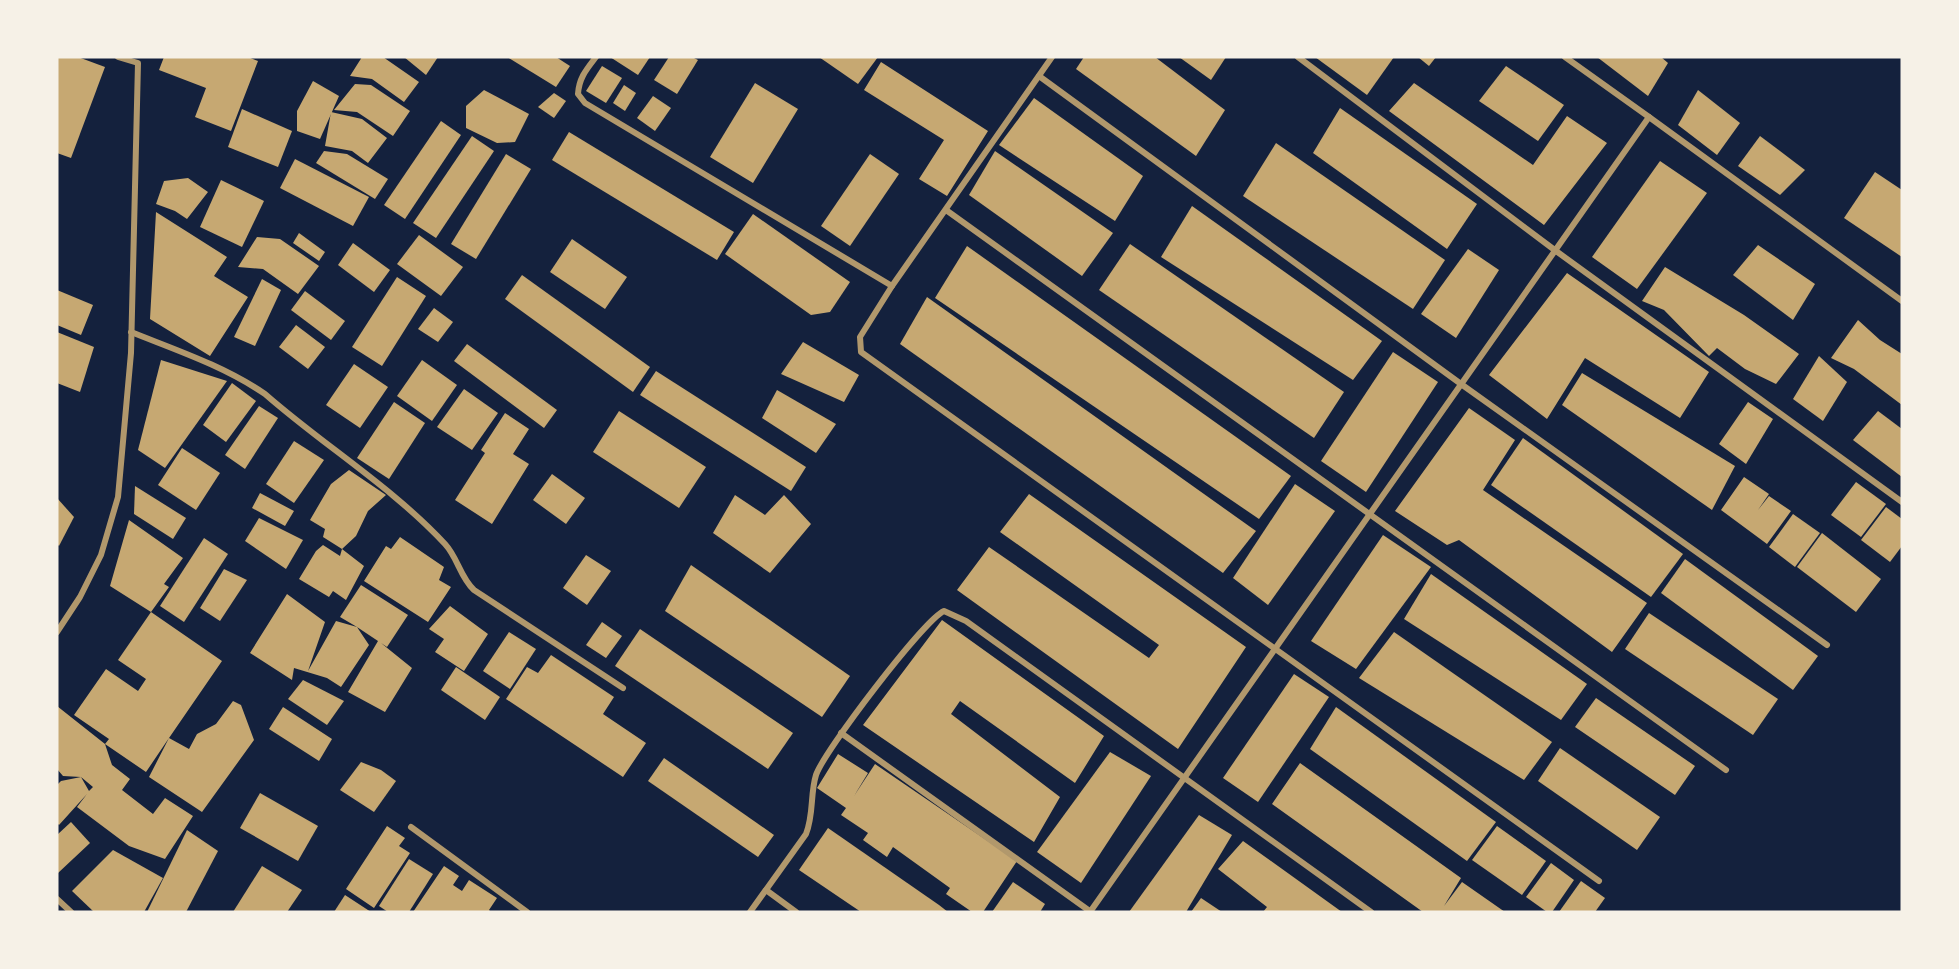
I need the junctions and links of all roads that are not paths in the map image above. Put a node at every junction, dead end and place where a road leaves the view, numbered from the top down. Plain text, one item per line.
1 (118, 57) edge
2 (596, 57) edge
3 (1052, 57) edge
4 (1298, 57) edge
5 (1565, 57) edge
6 (138, 60) edge
7 (1039, 76) junction
8 (1650, 117) junction
9 (946, 210) junction
10 (1556, 250) junction
11 (892, 286) junction
12 (1902, 301) edge
13 (131, 332) junction
14 (1461, 384) junction
15 (1902, 502) edge
16 (1370, 514) junction
17 (57, 632) edge
18 (1827, 645) dead end
19 (1275, 650) junction
20 (623, 688) dead end
21 (841, 733) junction
22 (1726, 770) dead end
23 (1184, 779) junction
24 (411, 827) dead end
25 (1599, 881) dead end
26 (766, 890) junction
27 (57, 899) edge
28 (71, 912) edge
29 (527, 912) edge
30 (750, 912) edge
31 (796, 912) edge
32 (1090, 912) edge
33 (1371, 912) edge

1 - 6 street
2 - 11 street
3 - 7 street
4 - 10 street
5 - 8 street
6 - 13 street
7 - 9 street
7 - 14 street
8 - 10 street
8 - 12 street
9 - 11 street
9 - 16 street
10 - 14 street
10 - 15 street
11 - 19 street
13 - 17 street
13 - 20 street
14 - 16 street
14 - 18 street
16 - 19 street
16 - 22 street
19 - 23 street
19 - 25 street
21 - 23 street
21 - 26 street
21 - 32 street
23 - 32 street
23 - 33 street
24 - 29 street
26 - 30 street
26 - 31 street
27 - 28 street

